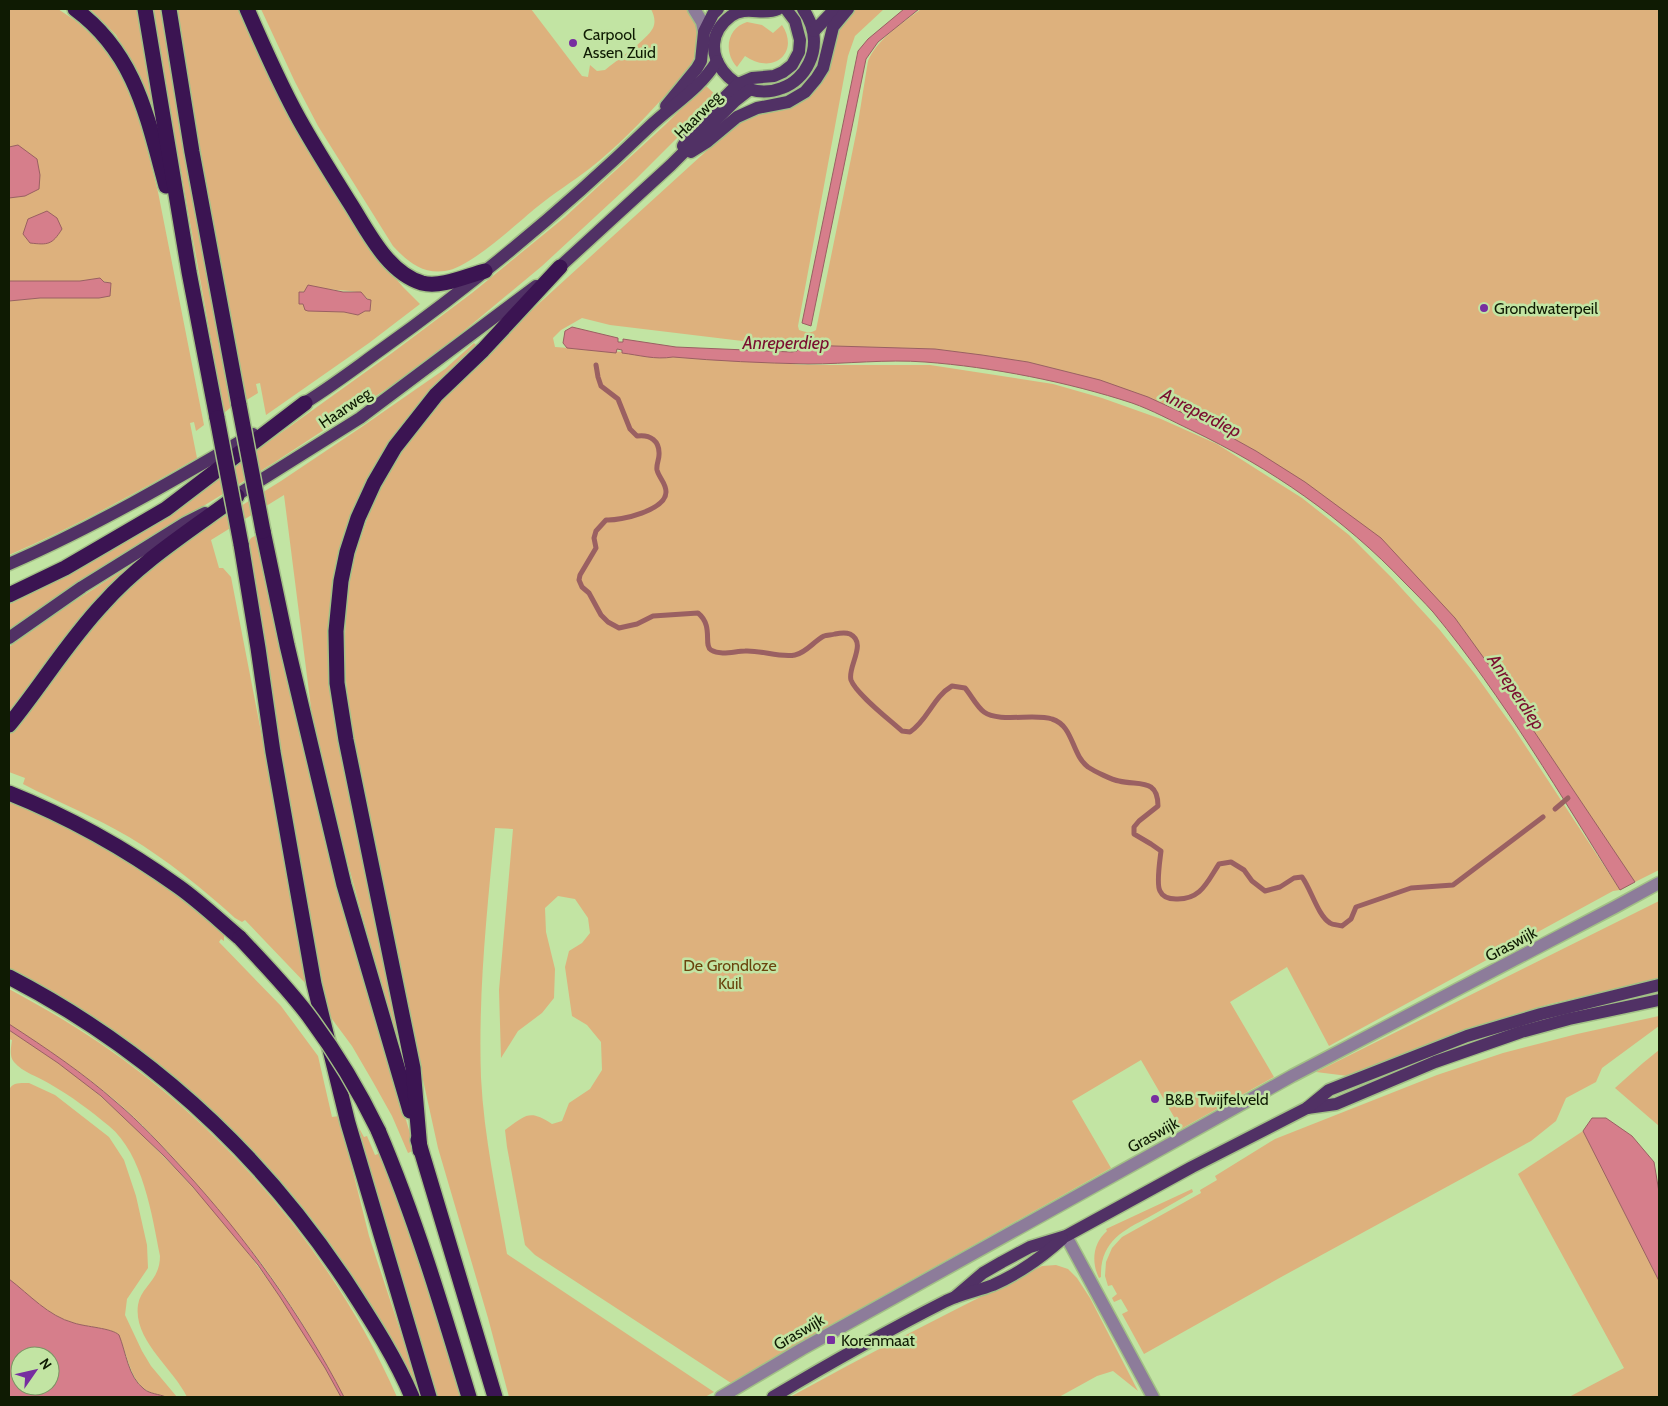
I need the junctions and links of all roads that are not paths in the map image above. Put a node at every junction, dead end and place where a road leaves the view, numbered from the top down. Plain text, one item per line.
1 (75, 9) edge
2 (145, 9) edge
3 (169, 9) edge
4 (247, 9) edge
5 (694, 9) edge
6 (778, 9) edge
7 (786, 9) edge
8 (803, 9) edge
9 (834, 9) edge
10 (848, 9) edge
11 (713, 10) edge
12 (720, 27) junction
13 (814, 31) junction
14 (704, 32) junction
15 (717, 61) junction
16 (744, 87) junction
17 (652, 124) junction
18 (671, 165) junction
19 (560, 268) junction
20 (485, 271) junction
21 (188, 272) junction
22 (305, 403) junction
23 (237, 496) junction
24 (9, 564) edge
25 (9, 595) edge
26 (9, 638) edge
27 (9, 725) edge
28 (9, 793) edge
29 (1659, 883) edge
30 (9, 977) edge
31 (1659, 986) edge
32 (1659, 1000) edge
33 (1307, 1108) junction
34 (420, 1150) junction
35 (1066, 1236) junction
36 (412, 1397) edge
37 (429, 1397) edge
38 (469, 1397) edge
39 (495, 1397) edge
40 (721, 1397) edge
41 (773, 1397) edge
42 (1153, 1397) edge

1 - 21 highway
2 - 21 highway
3 - 34 highway, bridge
4 - 20 highway
5 - 14 street
6 - 12 main road
7 - 16 main road
8 - 13 main road
9 - 13 main road
10 - 18 main road, Haarweg
11 - 12 street
11 - 14 main road, Haarweg
12 - 15 main road
13 - 16 main road
14 - 17 main road, Haarweg
15 - 16 main road
15 - 17 main road, Haarweg
16 - 18 main road, Haarweg
17 - 20 main road, Haarweg
18 - 19 main road, Haarweg
19 - 23 main road, Haarweg
19 - 34 highway
20 - 22 main road, Haarweg
21 - 37 highway, bridge
22 - 24 main road, Haarweg
22 - 25 highway
23 - 26 main road, Haarweg
23 - 27 highway
28 - 38 highway, bridge
29 - 40 street, Graswijk
30 - 36 highway
31 - 33 main road
32 - 33 main road
33 - 35 main road
34 - 39 highway
35 - 41 main road
35 - 42 street

